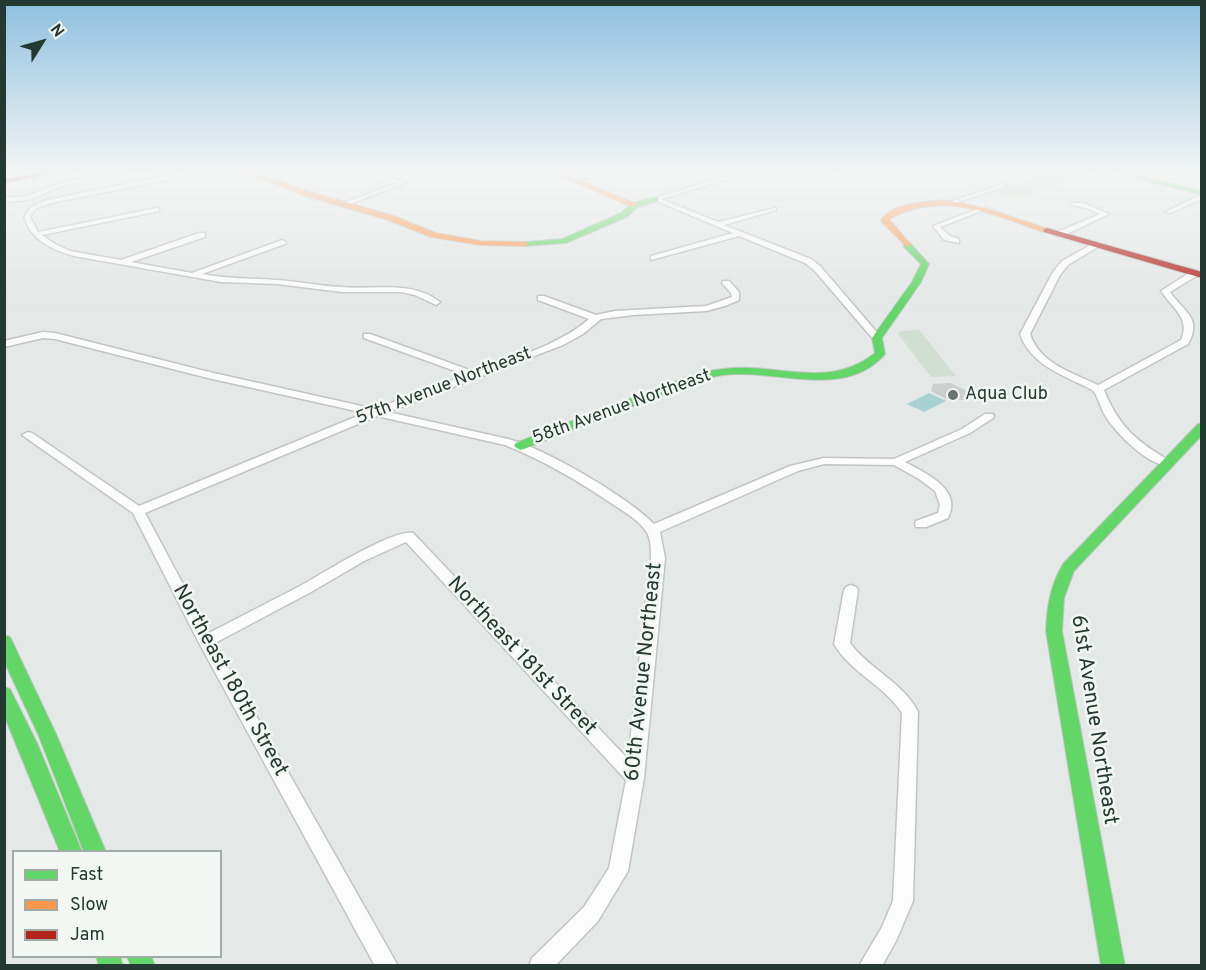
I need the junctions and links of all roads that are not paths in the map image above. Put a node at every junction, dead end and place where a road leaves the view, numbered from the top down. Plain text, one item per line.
1 (27, 216) edge
2 (126, 216) edge
3 (385, 216) edge
4 (621, 216) edge
5 (698, 216) edge
6 (747, 216) edge
7 (888, 216) edge
8 (963, 216) edge
9 (1001, 216) edge
10 (1101, 216) edge
11 (718, 224) junction
12 (740, 233) junction
13 (37, 234) junction
14 (1060, 234) junction
15 (202, 235) dead end
16 (956, 241) dead end
17 (282, 242) dead end
18 (1097, 245) junction
19 (654, 258) dead end
20 (122, 262) junction
21 (1198, 274) edge
22 (192, 275) junction
23 (726, 283) dead end
24 (541, 298) dead end
25 (436, 302) dead end
26 (595, 318) junction
27 (367, 336) dead end
28 (877, 338) junction
29 (4, 344) edge
30 (475, 375) junction
31 (1098, 389) junction
32 (375, 412) junction
33 (989, 416) dead end
34 (1202, 427) edge
35 (28, 435) dead end
36 (519, 446) junction
37 (896, 462) junction
38 (1166, 463) junction
39 (138, 511) junction
40 (921, 524) dead end
41 (652, 530) junction
42 (851, 590) dead end
43 (4, 641) edge
44 (206, 641) junction
45 (4, 694) edge
46 (635, 778) junction
47 (69, 850) edge
48 (94, 850) edge
49 (387, 966) edge
50 (540, 966) edge
51 (870, 966) edge
52 (1113, 966) edge

1 - 13 street
2 - 13 street
3 - 4 street
5 - 11 street
6 - 11 street
7 - 28 street
8 - 16 street
9 - 14 street
10 - 14 street
11 - 12 street
12 - 19 street
12 - 28 street
13 - 20 street
14 - 18 street
15 - 20 street
17 - 22 street
18 - 21 street
18 - 31 street
20 - 22 street
21 - 31 street
22 - 25 street
23 - 26 street, 57th Avenue Northeast
24 - 26 street
26 - 30 street, 57th Avenue Northeast
27 - 30 street
28 - 36 street, 58th Avenue Northeast
29 - 32 street
30 - 32 street, 57th Avenue Northeast
31 - 38 street
32 - 36 street
32 - 39 street, 57th Avenue Northeast
33 - 37 street
34 - 38 street, 61st Avenue Northeast
35 - 39 street, Northeast 180th Street
36 - 41 street
37 - 40 street
37 - 41 street
38 - 52 street, 61st Avenue Northeast
39 - 44 street, Northeast 180th Street
41 - 46 street, 60th Avenue Northeast
42 - 51 street
43 - 48 street
44 - 46 street, Northeast 181st Street
44 - 49 street, Northeast 180th Street
45 - 47 street
46 - 50 street, 60th Avenue Northeast

